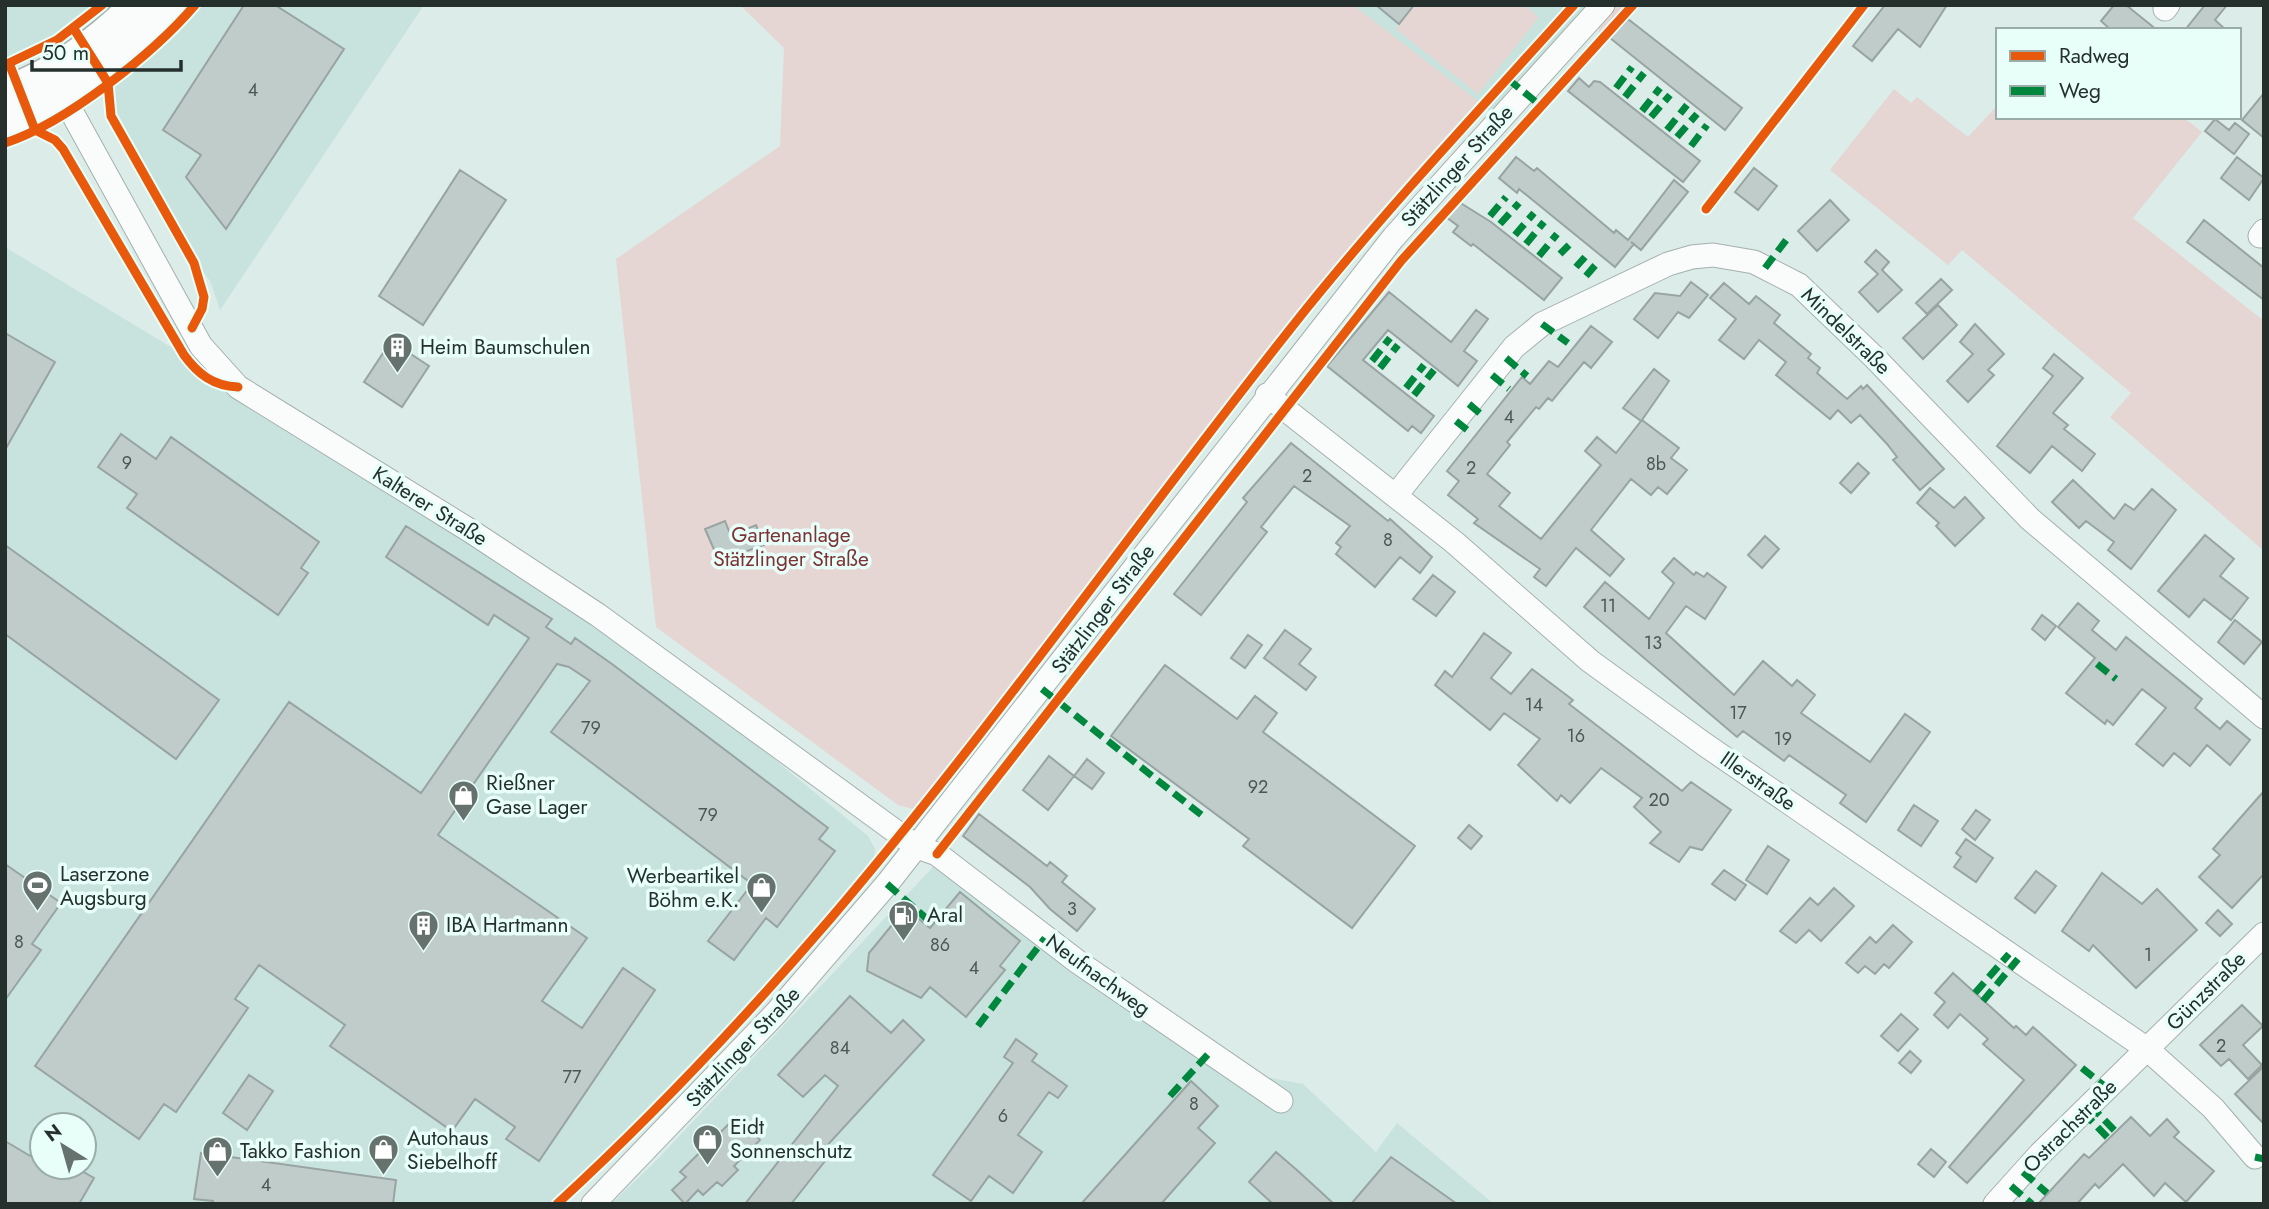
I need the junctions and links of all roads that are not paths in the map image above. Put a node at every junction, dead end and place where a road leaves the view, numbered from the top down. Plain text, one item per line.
1 (137, 5) edge
2 (168, 5) edge
3 (1603, 5) edge
4 (56, 83) junction
5 (5, 93) edge
6 (5, 121) edge
7 (1267, 395) junction
8 (1396, 495) junction
9 (2264, 717) edge
10 (917, 847) junction
11 (2264, 934) edge
12 (2147, 1049) junction
13 (1281, 1101) dead end
14 (2255, 1157) dead end
15 (593, 1204) edge
16 (1995, 1204) edge

1 - 4 main road
2 - 4 main road
3 - 7 street, Stätzlinger Straße
4 - 5 main road
4 - 6 main road
4 - 10 street, Kalterer Straße
7 - 8 street, Illerstraße
7 - 10 street, Stätzlinger Straße
8 - 9 street, Mindelstraße
8 - 12 street, Illerstraße
10 - 13 street, Neufnachweg
10 - 15 street, Stätzlinger Straße
11 - 12 street, Günzstraße
12 - 14 street, Illerstraße
12 - 16 street, Ostrachstraße

